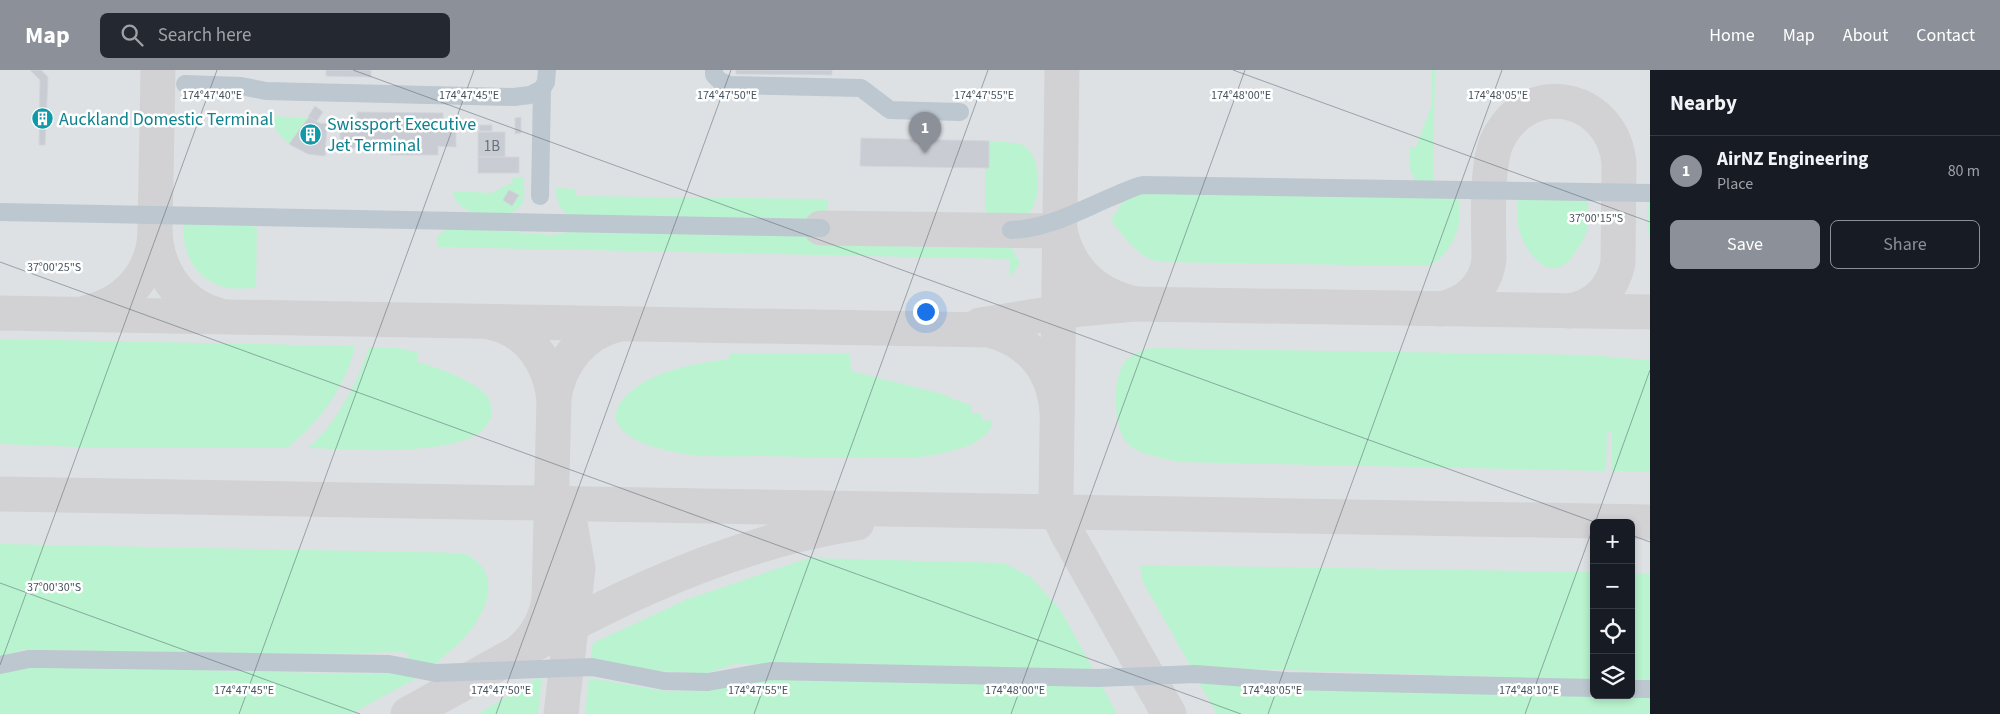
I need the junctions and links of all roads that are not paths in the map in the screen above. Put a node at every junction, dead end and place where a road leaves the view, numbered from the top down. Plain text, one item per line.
1 (547, 70) edge
2 (714, 70) edge
3 (185, 84) dead end
4 (542, 90) junction
5 (960, 112) dead end
6 (1650, 193) edge
7 (540, 196) dead end
8 (0, 212) edge
9 (821, 228) dead end
10 (1011, 230) dead end
11 (0, 665) edge
12 (1590, 688) edge
13 (1635, 688) edge
14 (1650, 689) edge

1 - 4 street
2 - 5 street
3 - 4 street
4 - 7 street
6 - 10 street
8 - 9 street
11 - 12 street
13 - 14 street

